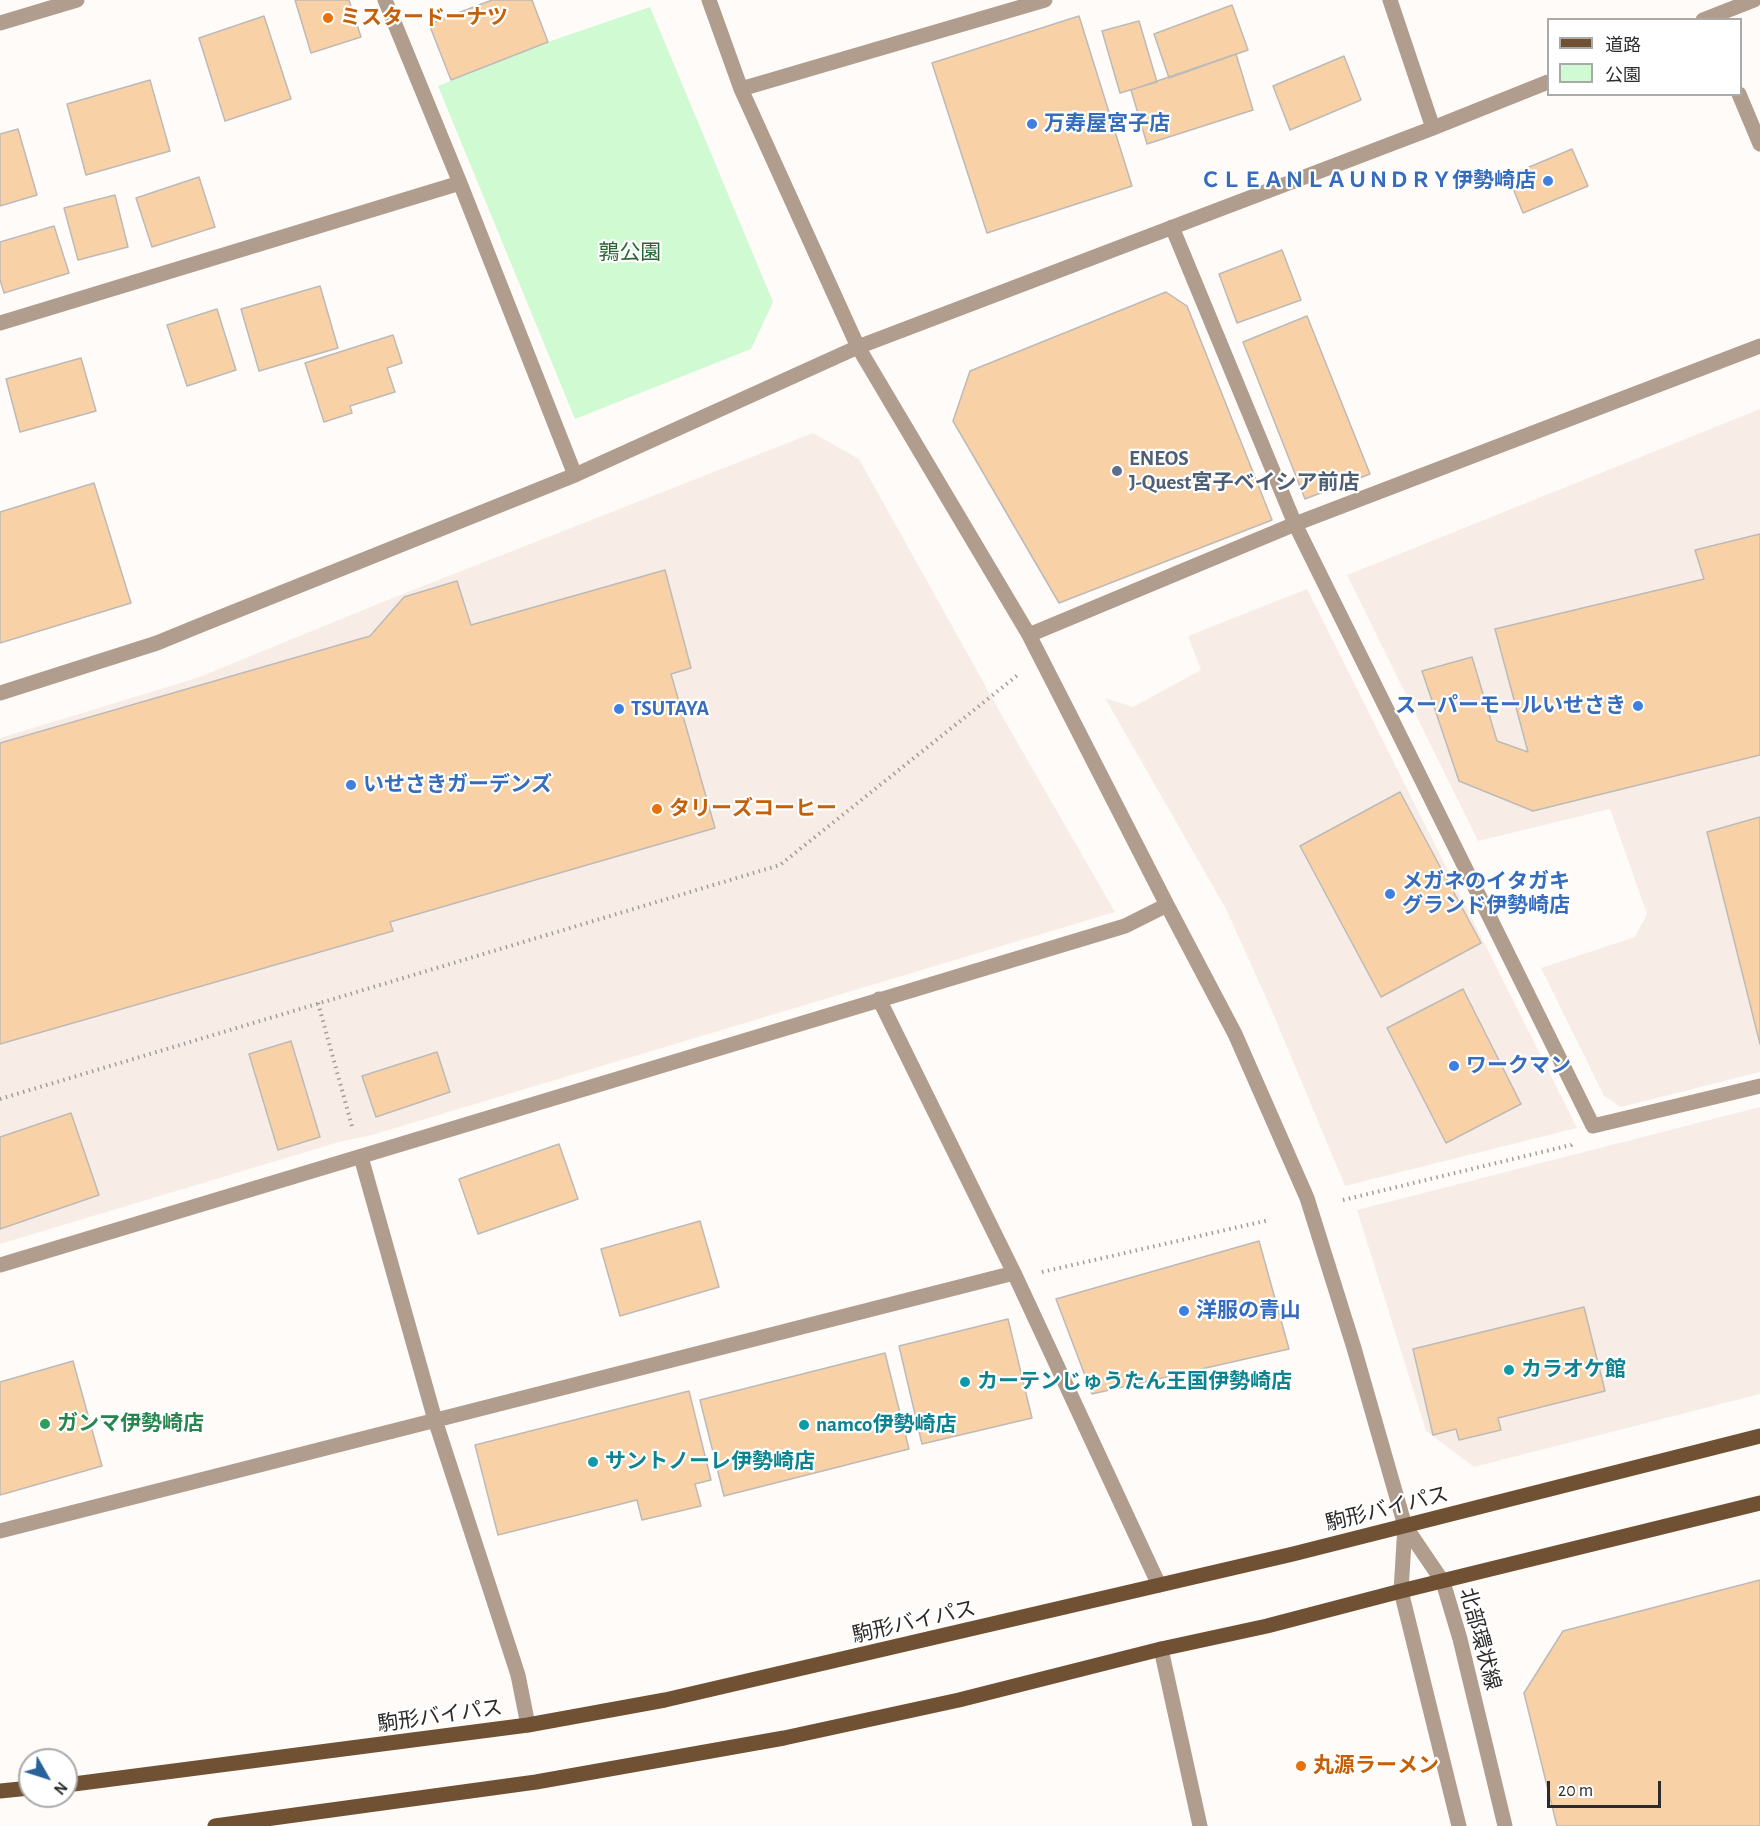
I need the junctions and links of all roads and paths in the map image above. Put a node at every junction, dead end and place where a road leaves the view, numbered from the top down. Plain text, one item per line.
1 (76, 0) edge
2 (384, 0) edge
3 (709, 0) edge
4 (1045, 0) edge
5 (1390, 0) edge
6 (1754, 0) edge
7 (49, 4) edge
8 (1709, 18) edge
9 (0, 23) edge
10 (1547, 82) edge
11 (741, 89) junction
12 (1740, 96) edge
13 (1433, 128) junction
14 (1760, 144) edge
15 (460, 183) junction
16 (1172, 227) junction
17 (0, 323) edge
18 (1760, 346) edge
19 (858, 347) junction
20 (575, 476) junction
21 (1296, 524) junction
22 (1029, 636) junction
23 (1040, 657) junction
24 (0, 693) edge
25 (1167, 905) junction
26 (879, 999) junction
27 (318, 1003) junction
28 (1760, 1086) edge
29 (0, 1099) edge
30 (1593, 1126) junction
31 (361, 1157) junction
32 (1342, 1200) dead end
33 (1269, 1220) dead end
34 (0, 1265) edge
35 (1014, 1273) junction
36 (435, 1420) junction
37 (1760, 1436) edge
38 (1760, 1503) edge
39 (1405, 1526) junction
40 (0, 1531) edge
41 (1443, 1582) junction
42 (1160, 1585) junction
43 (1401, 1591) junction
44 (1161, 1649) junction
45 (528, 1725) junction
46 (78, 1783) edge
47 (18, 1789) edge
48 (0, 1791) edge
49 (215, 1826) edge
50 (1200, 1826) edge
51 (1459, 1826) edge
52 (1505, 1826) edge

1 - 7 street
2 - 15 street
3 - 11 street
4 - 11 street
5 - 13 street
6 - 8 street
7 - 9 street
10 - 13 street
11 - 19 street
12 - 14 street
13 - 16 street
15 - 17 street
15 - 20 street
16 - 19 street
16 - 21 street
18 - 21 street
19 - 20 street
19 - 22 street
20 - 24 street
21 - 22 street
21 - 30 street
22 - 23 street
23 - 25 street
23 - 27 path
25 - 26 street
25 - 39 street
26 - 31 street
26 - 35 street
27 - 29 path
27 - 31 path
28 - 30 street
30 - 32 path
31 - 34 street
31 - 36 street
33 - 35 path
35 - 36 street
35 - 42 street
36 - 40 street
36 - 45 street
37 - 39 main road, 駒形バイパス
38 - 41 main road
39 - 41 street, 北部環状線
39 - 42 main road, 駒形バイパス
39 - 43 street
41 - 43 main road
41 - 52 street, 北部環状線
42 - 45 main road, 駒形バイパス
43 - 44 main road
43 - 51 street
44 - 49 main road
44 - 50 street
45 - 46 main road, 駒形バイパス
47 - 48 main road

